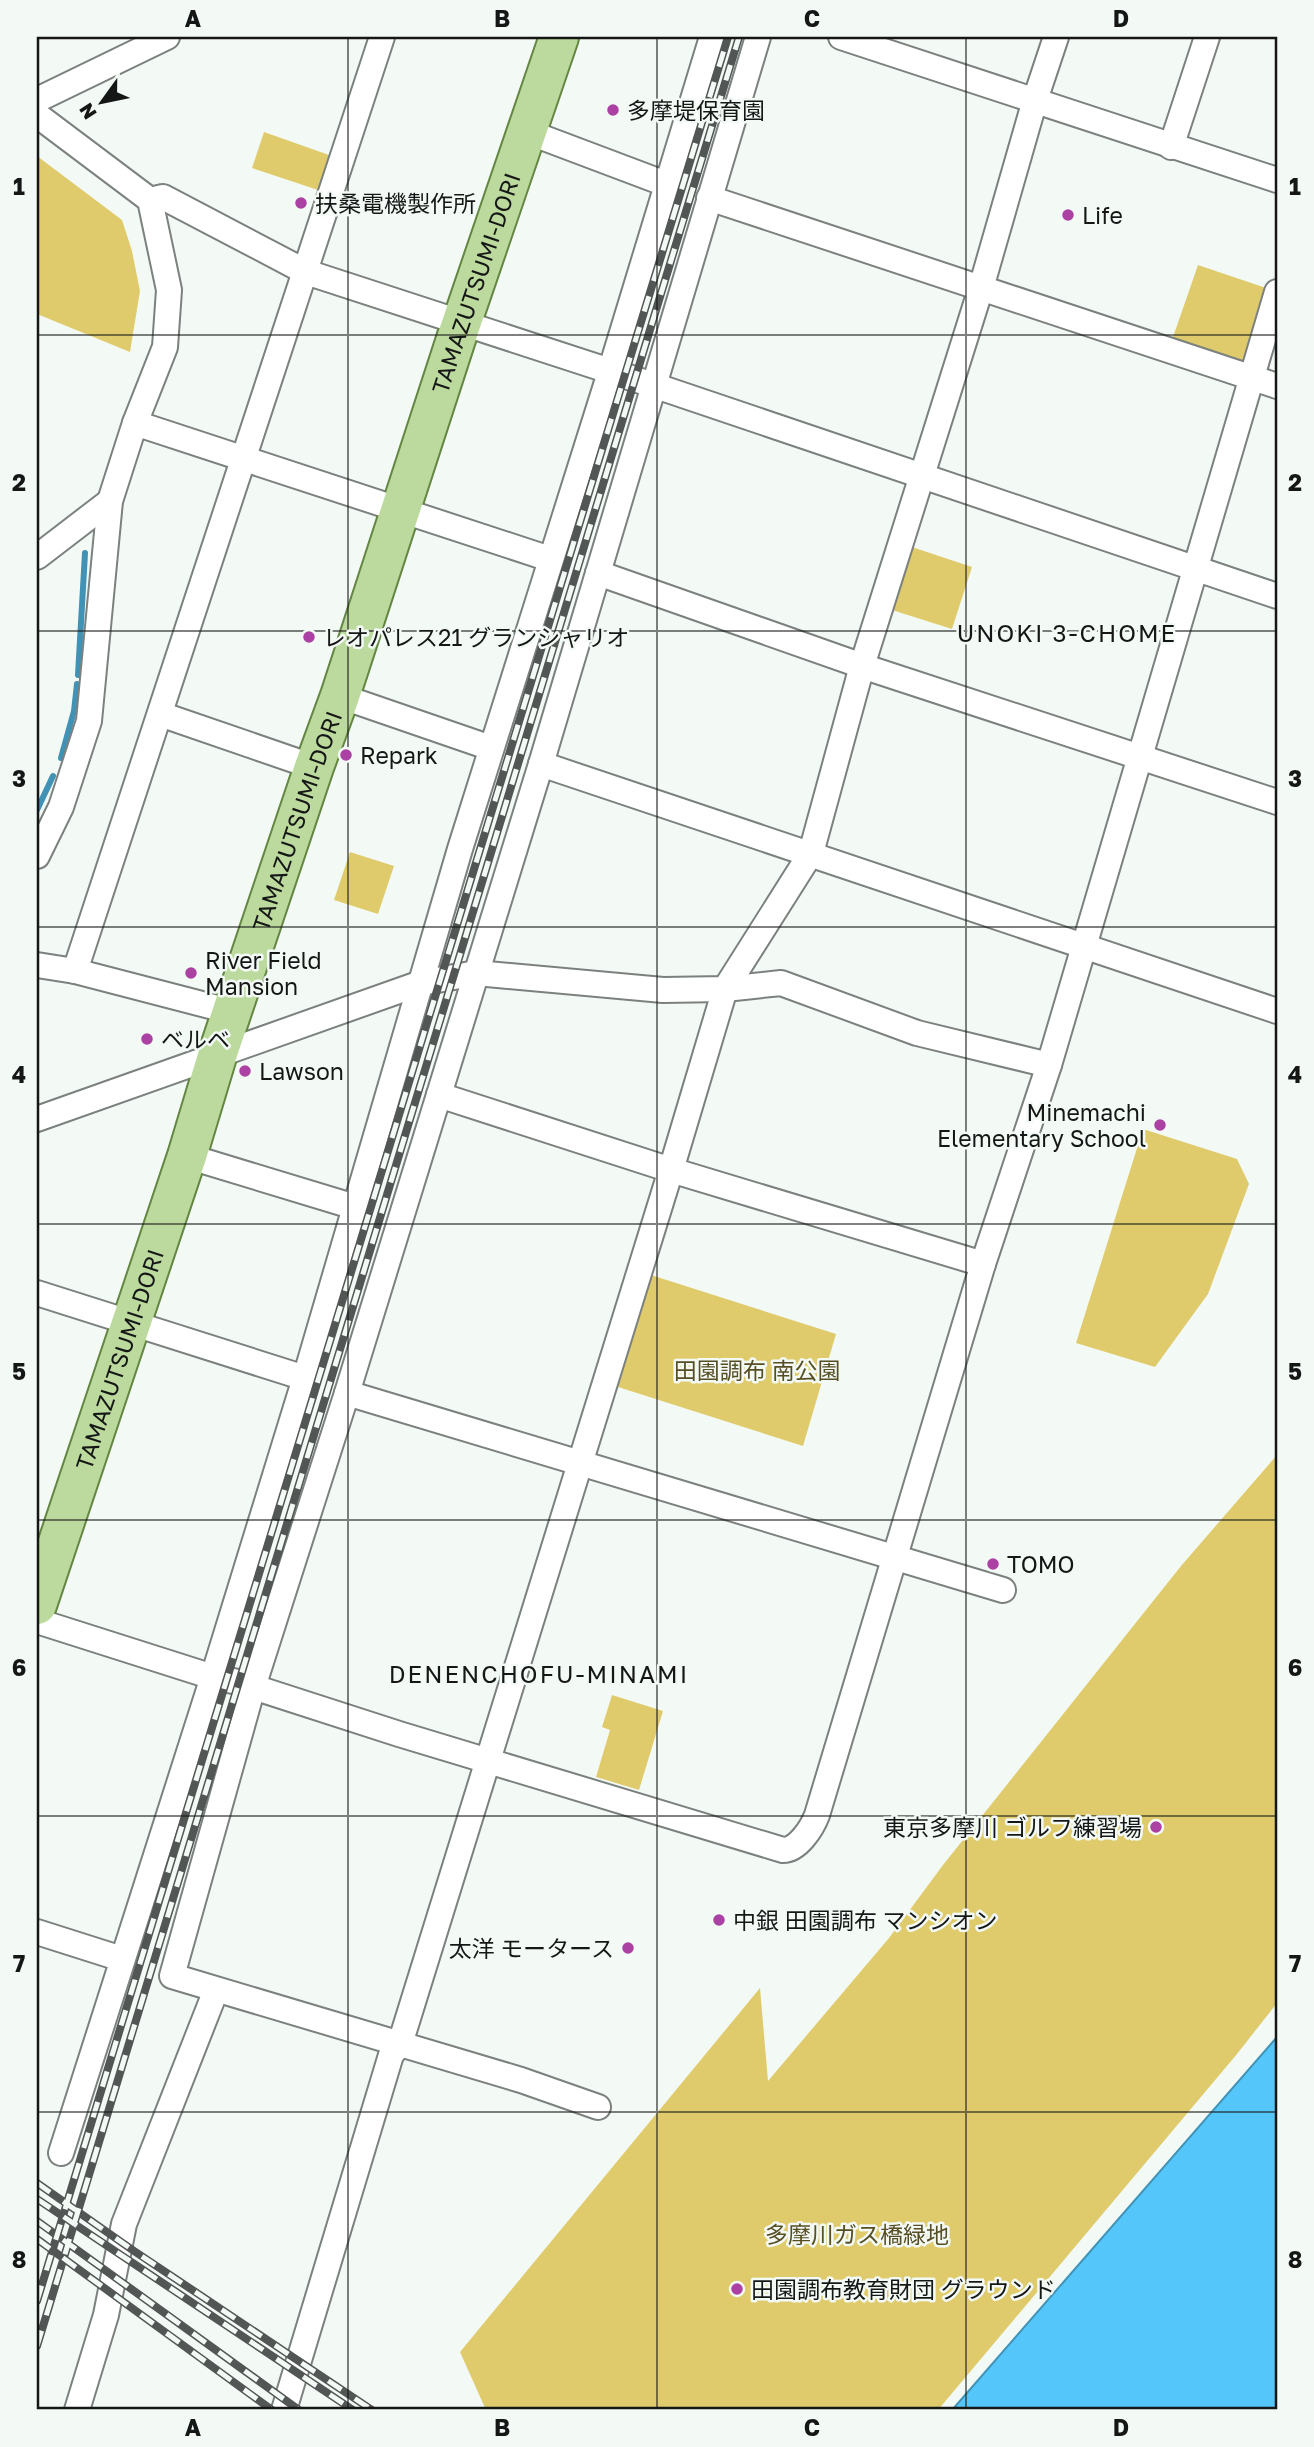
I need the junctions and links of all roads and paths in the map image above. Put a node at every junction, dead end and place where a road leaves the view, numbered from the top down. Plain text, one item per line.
1 (167, 37) edge
2 (382, 37) edge
3 (712, 37) edge
4 (758, 37) edge
5 (841, 37) edge
6 (1056, 37) edge
7 (1207, 37) edge
8 (551, 39) edge
9 (37, 100) edge
10 (1035, 100) junction
11 (37, 115) edge
12 (528, 132) junction
13 (1171, 147) junction
14 (1277, 180) edge
15 (666, 184) junction
16 (709, 198) junction
17 (150, 200) junction
18 (306, 272) junction
19 (981, 288) junction
20 (1277, 292) edge
21 (461, 324) junction
22 (610, 373) junction
23 (1252, 378) junction
24 (653, 386) junction
25 (1277, 386) edge
26 (135, 423) junction
27 (244, 458) junction
28 (921, 476) junction
29 (110, 501) junction
30 (400, 509) junction
31 (37, 557) edge
32 (550, 558) junction
33 (1196, 568) junction
34 (598, 573) junction
35 (1277, 596) edge
36 (862, 666) junction
37 (340, 696) junction
38 (160, 714) junction
39 (491, 748) junction
40 (1139, 756) junction
41 (541, 764) junction
42 (314, 767) junction
43 (1277, 802) edge
44 (811, 853) junction
45 (37, 856) edge
46 (1084, 947) junction
47 (37, 965) edge
48 (75, 971) junction
49 (476, 973) junction
50 (421, 983) junction
51 (725, 989) junction
52 (1277, 1011) edge
53 (233, 1012) junction
54 (218, 1053) junction
55 (1049, 1065) junction
56 (439, 1095) junction
57 (37, 1119) edge
58 (187, 1156) junction
59 (671, 1170) junction
60 (355, 1207) junction
61 (983, 1264) junction
62 (37, 1293) edge
63 (130, 1322) junction
64 (305, 1378) junction
65 (347, 1393) junction
66 (579, 1462) junction
67 (893, 1558) junction
68 (1003, 1590) dead end
69 (37, 1605) edge
70 (37, 1621) edge
71 (214, 1677) junction
72 (253, 1687) junction
73 (486, 1761) junction
74 (37, 1932) edge
75 (122, 1959) junction
76 (216, 1990) junction
77 (400, 2044) junction
78 (598, 2107) dead end
79 (61, 2153) dead end
80 (77, 2410) edge
81 (284, 2410) edge

1 - 9 street
2 - 18 street
3 - 15 street
4 - 16 street
5 - 10 street
6 - 10 street
7 - 13 street
8 - 12 main road, TAMAZUTSUMI-DORI
10 - 13 street
10 - 19 street
11 - 17 street
12 - 15 street
12 - 21 main road, TAMAZUTSUMI-DORI
13 - 14 street
15 - 22 street
16 - 19 street
16 - 24 street
17 - 18 street
17 - 26 street
18 - 21 street
18 - 27 street
19 - 23 street
19 - 28 street
20 - 23 street
21 - 22 street
21 - 30 main road, TAMAZUTSUMI-DORI
22 - 24 street
22 - 32 street
23 - 25 street
23 - 33 street
24 - 28 street
24 - 34 street
26 - 27 street
26 - 29 street
27 - 30 street
27 - 38 street
28 - 33 street
28 - 36 street
29 - 31 street
29 - 45 street
30 - 32 street
30 - 37 main road, TAMAZUTSUMI-DORI
32 - 39 street
33 - 35 street
33 - 40 street
34 - 36 street
34 - 41 street
36 - 40 street
36 - 44 street
37 - 39 street
37 - 42 main road, TAMAZUTSUMI-DORI
38 - 42 street
38 - 48 street
39 - 50 street
40 - 43 street
40 - 46 street
41 - 44 street
41 - 49 street
42 - 53 main road, TAMAZUTSUMI-DORI
44 - 46 street
44 - 51 street
46 - 52 street
46 - 55 street
47 - 48 street
48 - 53 street
49 - 50 street
49 - 51 street
49 - 56 street
50 - 54 street
50 - 60 street
51 - 55 street
51 - 59 street
53 - 54 main road, TAMAZUTSUMI-DORI
54 - 57 street
54 - 58 main road, TAMAZUTSUMI-DORI
55 - 61 street
56 - 59 street
56 - 65 street
58 - 60 street
58 - 63 main road, TAMAZUTSUMI-DORI
59 - 61 street
59 - 66 street
60 - 64 street
61 - 67 street
62 - 63 street
63 - 64 street
63 - 69 main road, TAMAZUTSUMI-DORI
64 - 71 street
65 - 66 street
65 - 72 street
66 - 67 street
66 - 73 street
67 - 68 street
67 - 73 street
70 - 71 street
71 - 72 street
71 - 75 street
72 - 73 street
72 - 76 street
73 - 77 street
74 - 75 street
75 - 79 street
76 - 77 street
76 - 80 street
77 - 78 street
77 - 81 street

